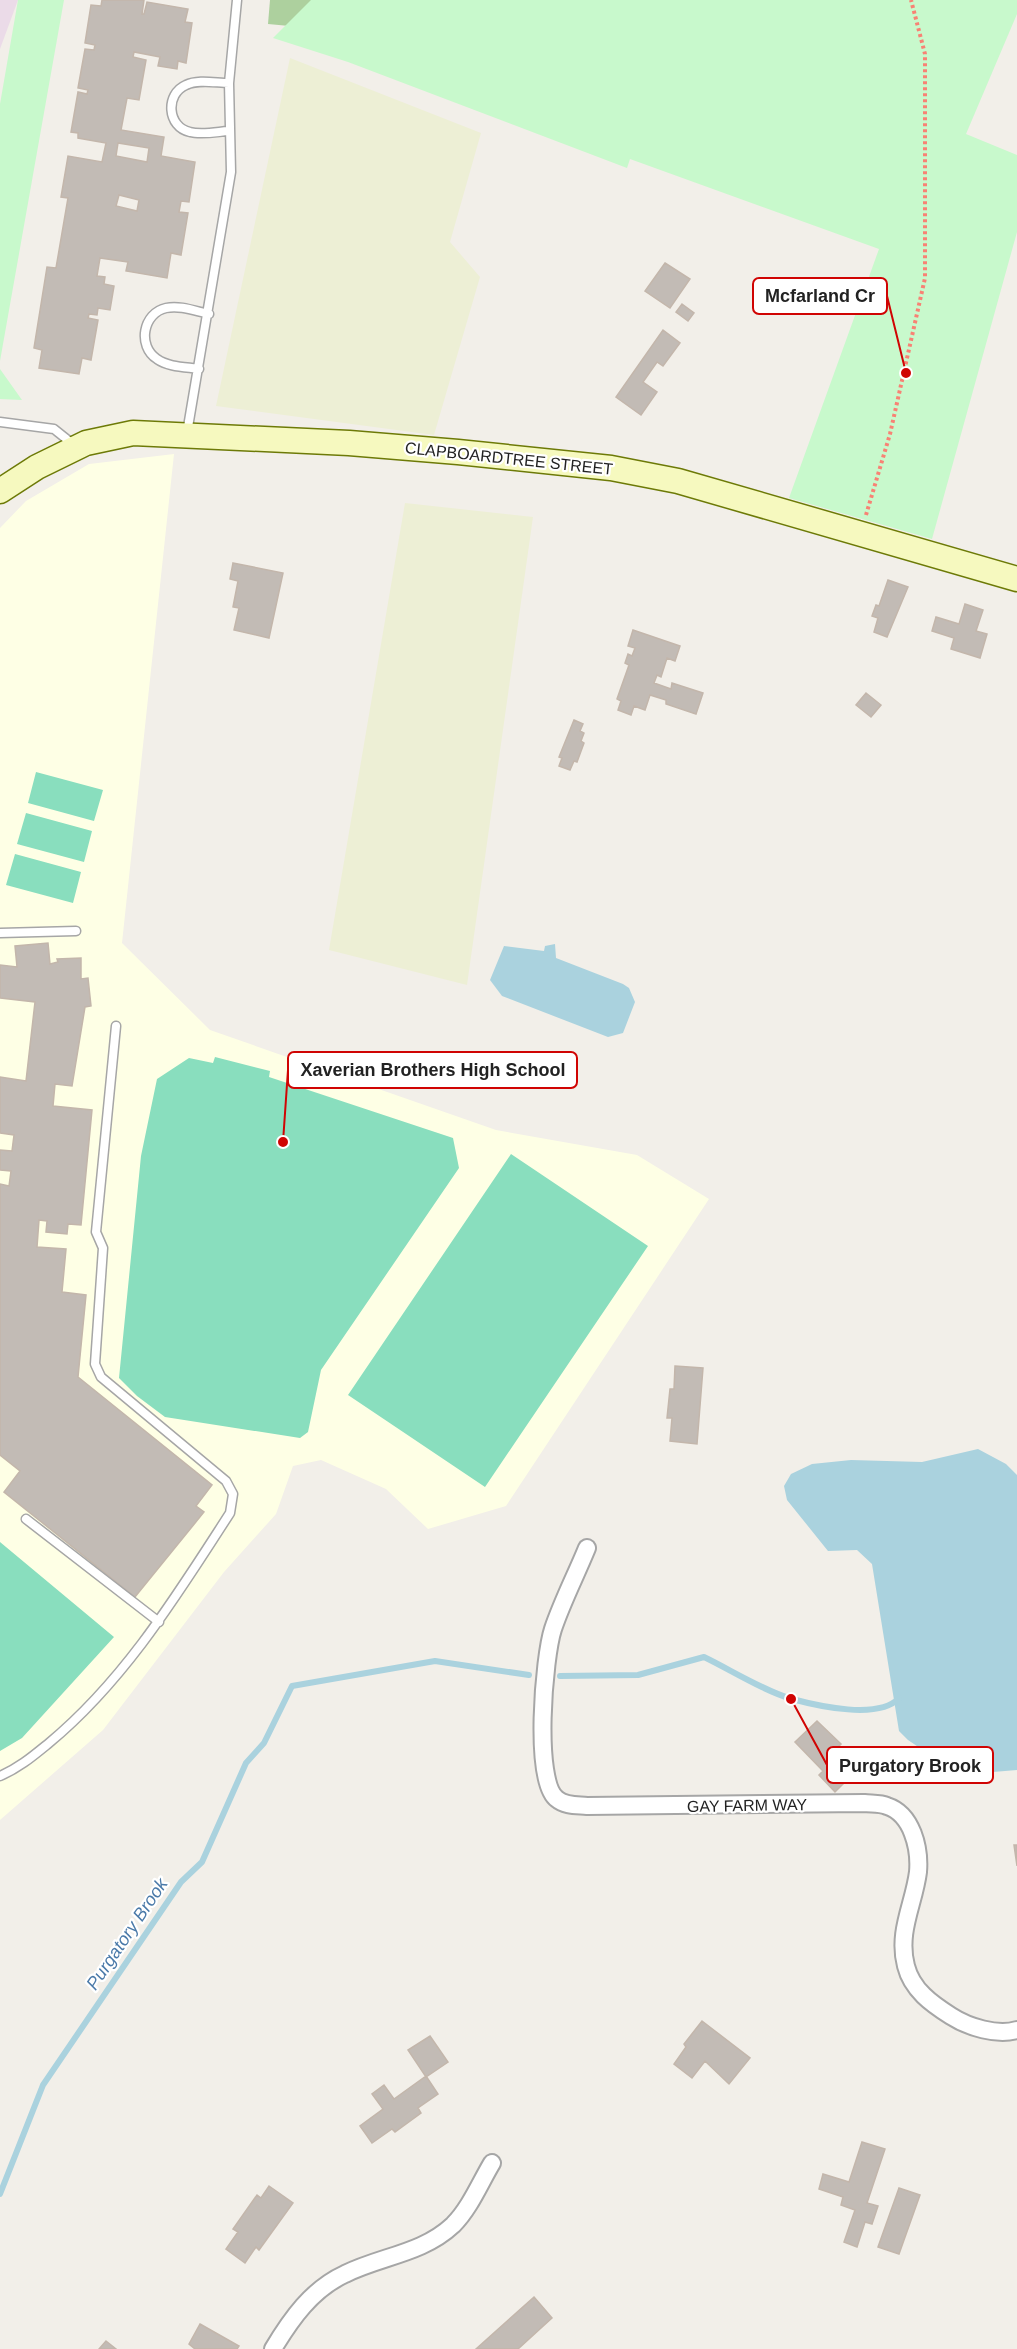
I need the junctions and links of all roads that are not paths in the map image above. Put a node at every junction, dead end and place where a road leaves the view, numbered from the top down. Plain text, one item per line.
1 (237, 0) edge
2 (229, 83) junction
3 (228, 131) junction
4 (208, 314) junction
5 (199, 369) junction
6 (0, 422) edge
7 (187, 435) junction
8 (77, 447) junction
9 (0, 491) edge
10 (1017, 579) edge
11 (76, 932) dead end
12 (0, 933) edge
13 (116, 1026) dead end
14 (26, 1519) dead end
15 (587, 1548) dead end
16 (159, 1623) junction
17 (0, 1776) edge
18 (1017, 2030) edge
19 (492, 2163) dead end
20 (273, 2349) edge

1 - 2 lane
2 - 3 lane
2 - 3 lane
3 - 4 lane
4 - 5 lane
4 - 5 lane
5 - 7 lane
6 - 8 lane
7 - 8 main road, CLAPBOARDTREE STREET
7 - 10 main road, CLAPBOARDTREE STREET
8 - 9 main road, CLAPBOARDTREE STREET
11 - 12 lane
13 - 16 lane
14 - 16 lane
15 - 18 street, GAY FARM WAY
16 - 17 lane
19 - 20 street

